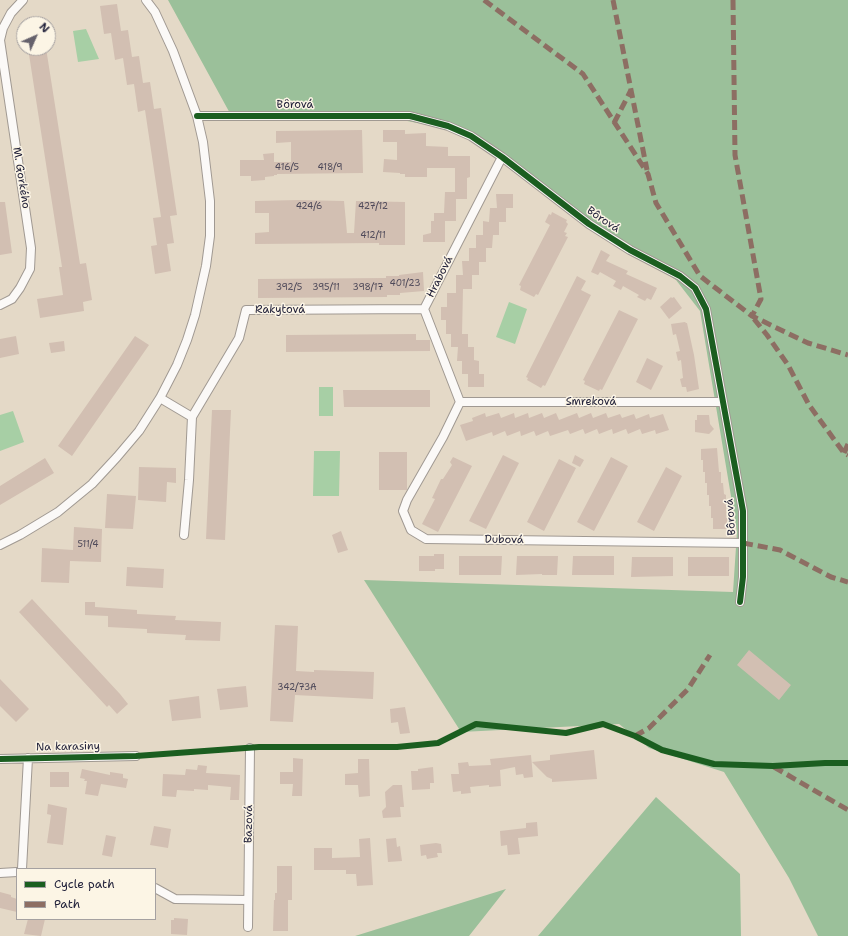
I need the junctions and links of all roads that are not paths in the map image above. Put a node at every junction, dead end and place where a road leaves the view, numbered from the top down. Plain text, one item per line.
1 (23, 0) edge
2 (146, 0) edge
3 (0, 40) edge
4 (197, 116) junction
5 (502, 157) junction
6 (0, 305) edge
7 (424, 309) junction
8 (160, 398) junction
9 (460, 402) junction
10 (723, 402) junction
11 (192, 417) junction
12 (184, 535) dead end
13 (743, 543) junction
14 (0, 545) edge
15 (740, 602) dead end
16 (250, 748) dead end
17 (136, 756) dead end
18 (28, 758) junction
19 (0, 759) edge
20 (22, 868) edge
21 (16, 872) edge
22 (0, 873) edge
23 (156, 889) edge
24 (248, 900) junction
25 (248, 927) dead end

1 - 3 street, M. Gorkého
2 - 4 street
3 - 6 street, M. Gorkého
4 - 5 street, Bôrová
4 - 8 street
5 - 7 street, Hrabová
5 - 10 street, Bôrová
7 - 9 street, Hrabová
7 - 11 street, Rakytová
8 - 11 street
8 - 14 street
9 - 10 street, Smreková
9 - 13 street, Dubová
10 - 13 street, Bôrová
11 - 12 street
13 - 15 street, Bôrová
16 - 24 street, Bazová
17 - 18 street, Na karasiny
18 - 19 street, Na karasiny
18 - 20 street
21 - 22 street
23 - 24 street
24 - 25 street, Bazová

